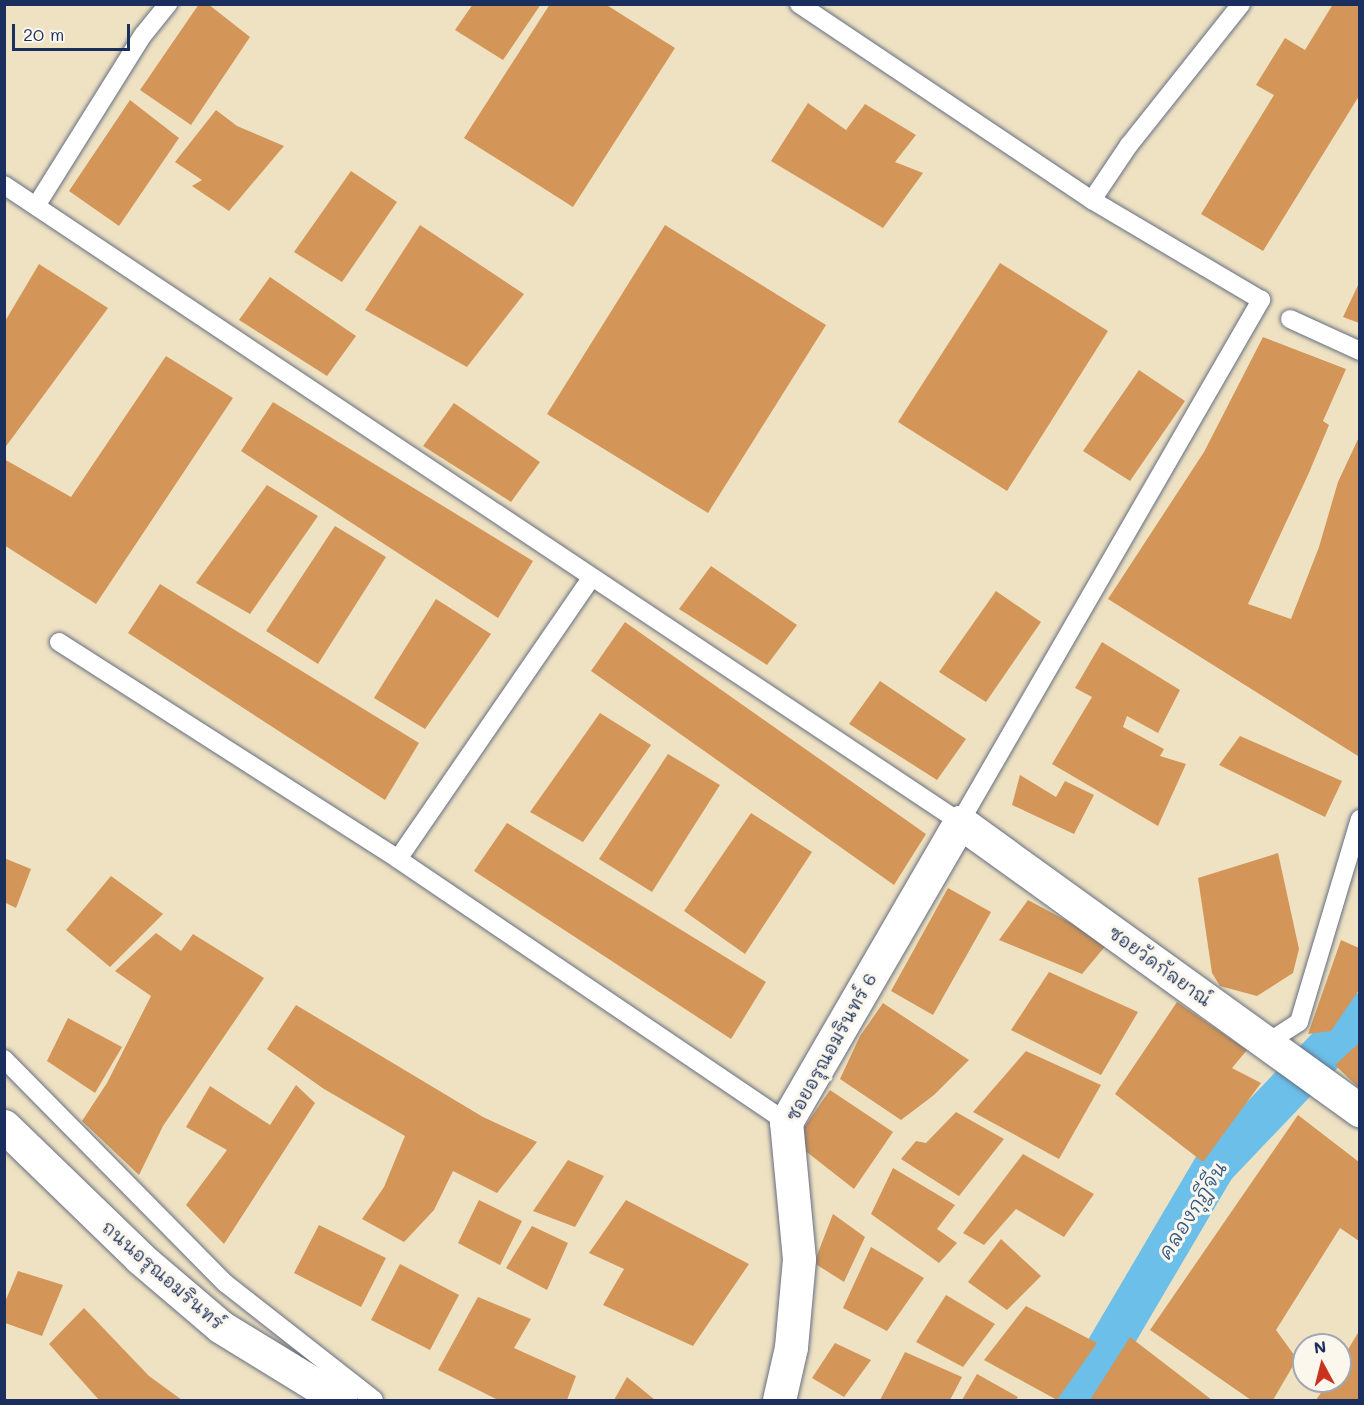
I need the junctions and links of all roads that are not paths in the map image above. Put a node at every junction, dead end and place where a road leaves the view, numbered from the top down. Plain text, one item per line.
1 (168, 4) edge
2 (799, 4) edge
3 (1241, 4) edge
4 (4, 185) edge
5 (1092, 200) junction
6 (36, 206) junction
7 (1290, 319) dead end
8 (1359, 351) edge
9 (591, 578) junction
10 (59, 642) dead end
11 (1359, 819) edge
12 (960, 822) junction
13 (398, 859) junction
14 (1272, 1046) junction
15 (4, 1059) edge
16 (1349, 1102) edge
17 (786, 1122) junction
18 (4, 1126) edge
19 (340, 1401) edge
20 (374, 1401) edge
21 (779, 1401) edge

1 - 6 lane
2 - 5 lane
3 - 5 lane
4 - 6 lane
5 - 12 lane
6 - 9 lane
7 - 8 lane
9 - 12 lane
9 - 13 lane
10 - 13 lane
11 - 14 lane
12 - 14 street, ซอยวัดกัลยาณ์
12 - 17 street, ซอยอรุณอมรินทร์ 6
13 - 17 lane
14 - 16 street, ซอยวัดกัลยาณ์
15 - 20 lane
17 - 21 street, ซอยอรุณอมรินทร์ 6
18 - 19 street, ถนนอรุณอมรินทร์

